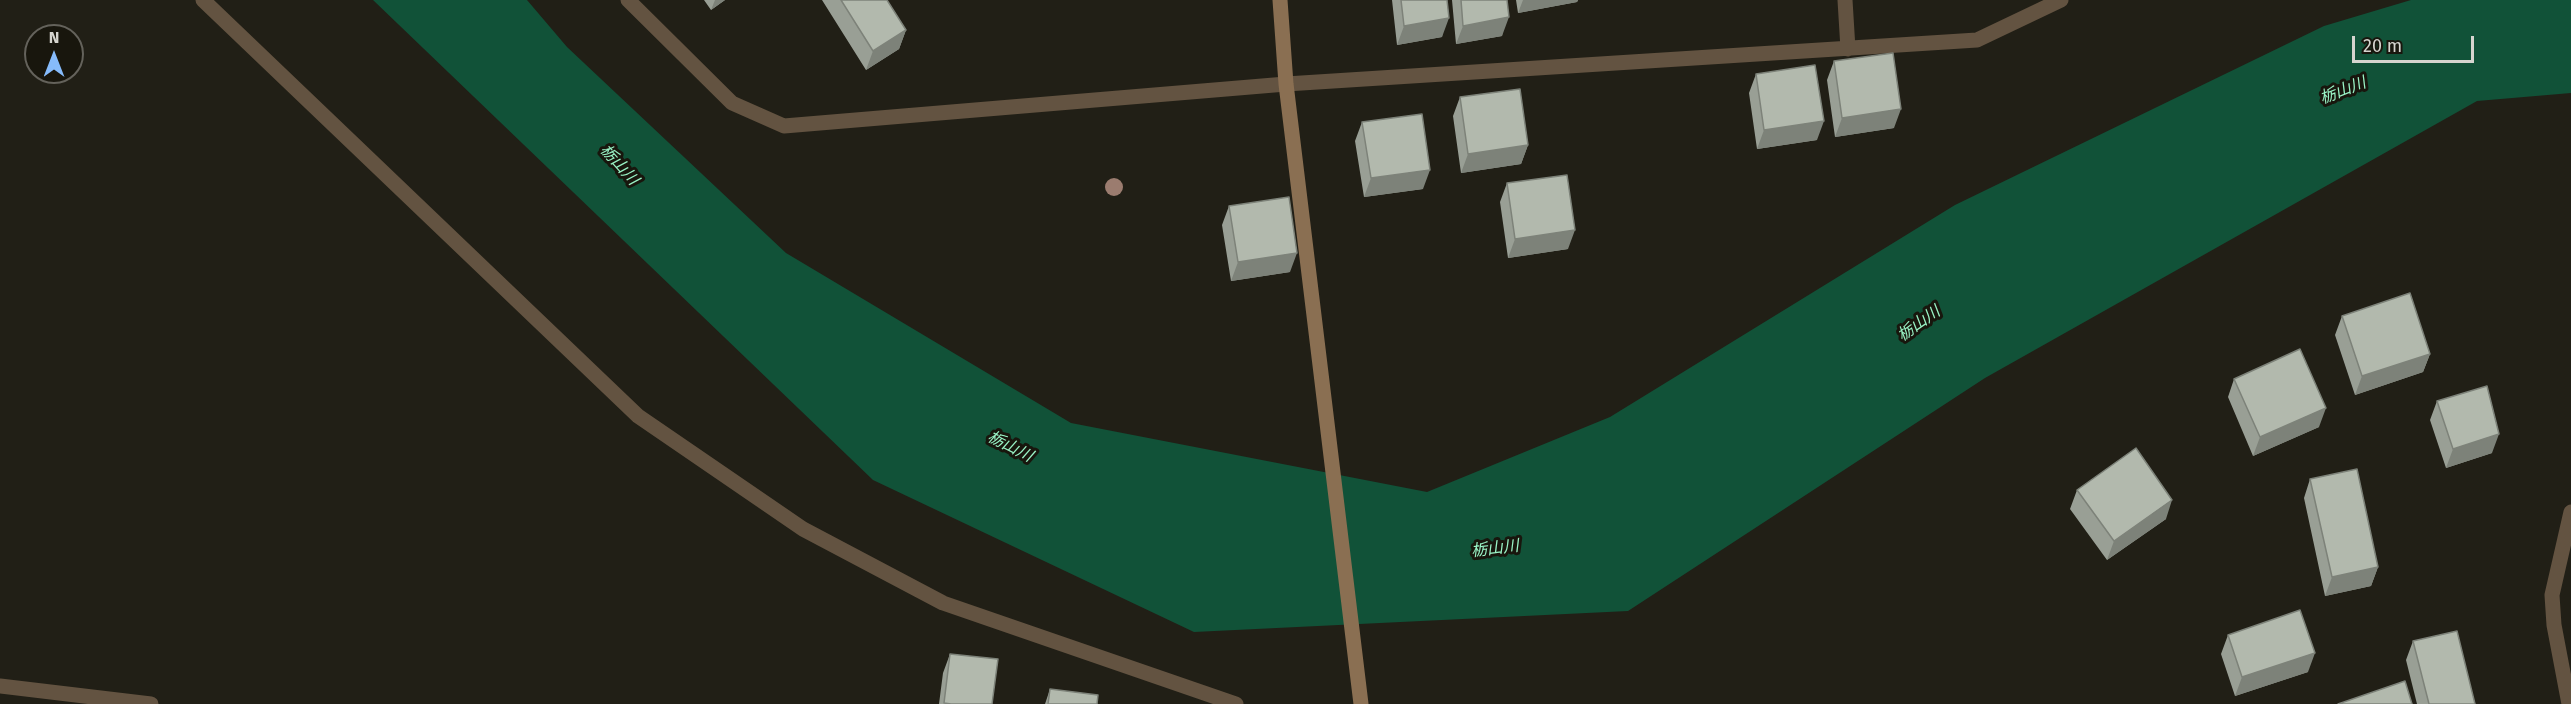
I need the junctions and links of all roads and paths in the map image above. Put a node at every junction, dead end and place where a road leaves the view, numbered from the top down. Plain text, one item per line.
1 (203, 0) edge
2 (628, 0) edge
3 (1280, 0) edge
4 (1845, 0) edge
5 (2061, 0) edge
6 (1848, 49) junction
7 (1286, 84) junction
8 (2571, 512) edge
9 (2564, 639) edge
10 (0, 686) edge
11 (151, 704) edge
12 (1236, 704) edge
13 (1361, 704) edge
14 (2569, 704) edge

1 - 12 street
2 - 7 street
3 - 7 street
4 - 6 street
5 - 6 street
6 - 7 street
7 - 13 street
8 - 9 street
9 - 14 street
10 - 11 street

